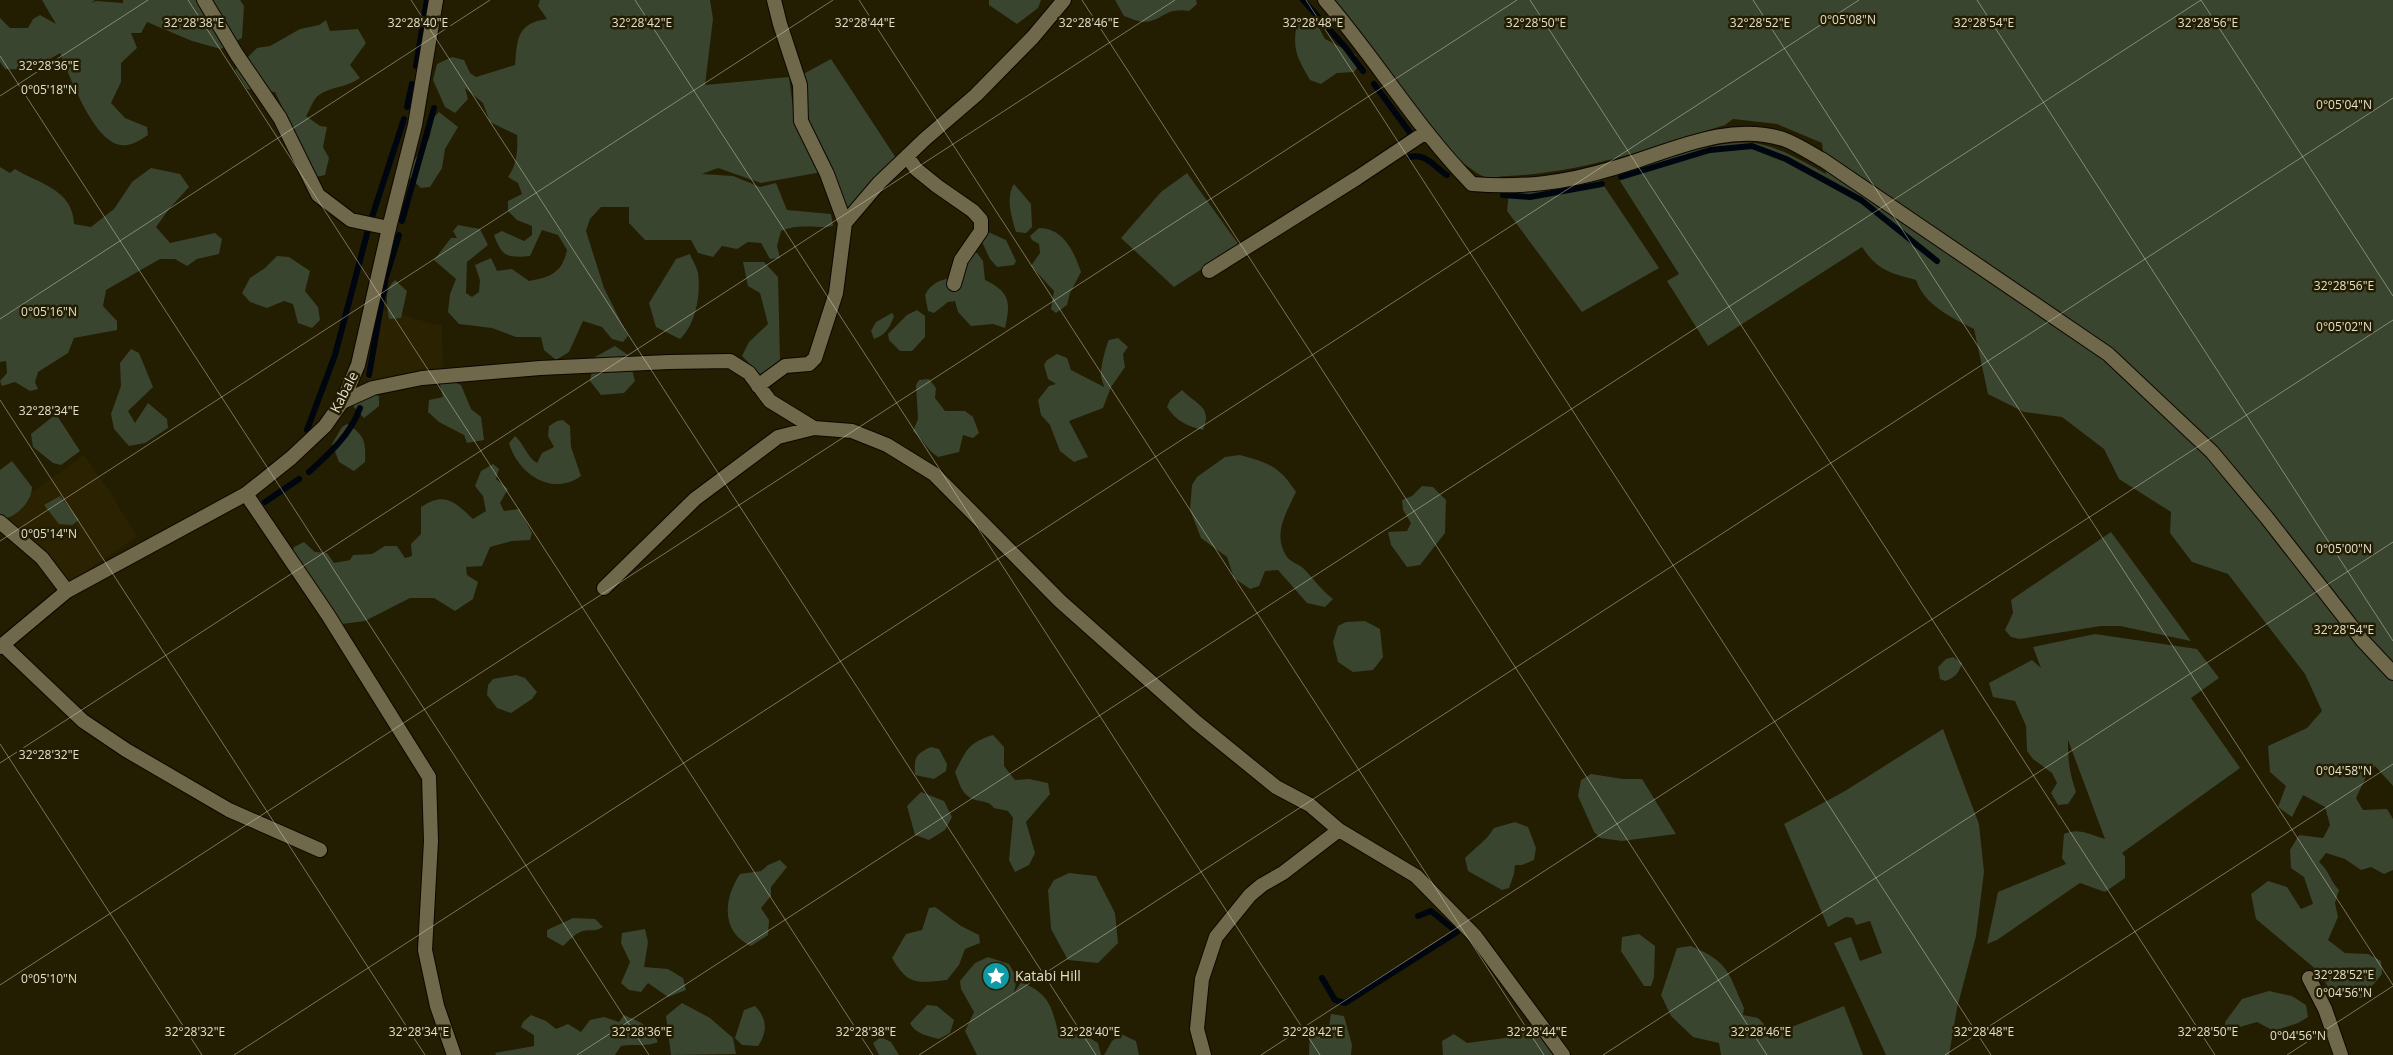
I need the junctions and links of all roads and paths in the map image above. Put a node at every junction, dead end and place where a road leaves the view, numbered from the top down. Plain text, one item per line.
1 (204, 0) edge
2 (436, 0) edge
3 (774, 0) edge
4 (1064, 0) edge
5 (1325, 0) edge
6 (1426, 132) junction
7 (907, 156) junction
8 (845, 223) junction
9 (388, 228) junction
10 (1209, 270) dead end
11 (954, 284) dead end
12 (758, 386) junction
13 (342, 402) junction
14 (814, 428) junction
15 (246, 494) junction
16 (0, 522) edge
17 (604, 588) dead end
18 (67, 591) junction
19 (1, 646) edge
20 (2393, 673) edge
21 (1339, 830) junction
22 (320, 850) dead end
23 (2309, 978) dead end
24 (454, 1055) edge
25 (1204, 1055) edge
26 (1564, 1055) edge
27 (2341, 1055) edge

1 - 9 street
2 - 9 street, Kabale
3 - 8 street
4 - 7 street
5 - 6 street
6 - 10 street
6 - 20 street
7 - 8 street
7 - 11 street
8 - 12 street
9 - 13 street, Kabale
12 - 13 street
12 - 14 street
13 - 15 street, Kabale
14 - 17 street
14 - 21 street
15 - 18 street, Kabale
15 - 24 street
16 - 18 street
18 - 19 street, Kabale
19 - 22 street
21 - 25 street
21 - 26 street
23 - 27 street

